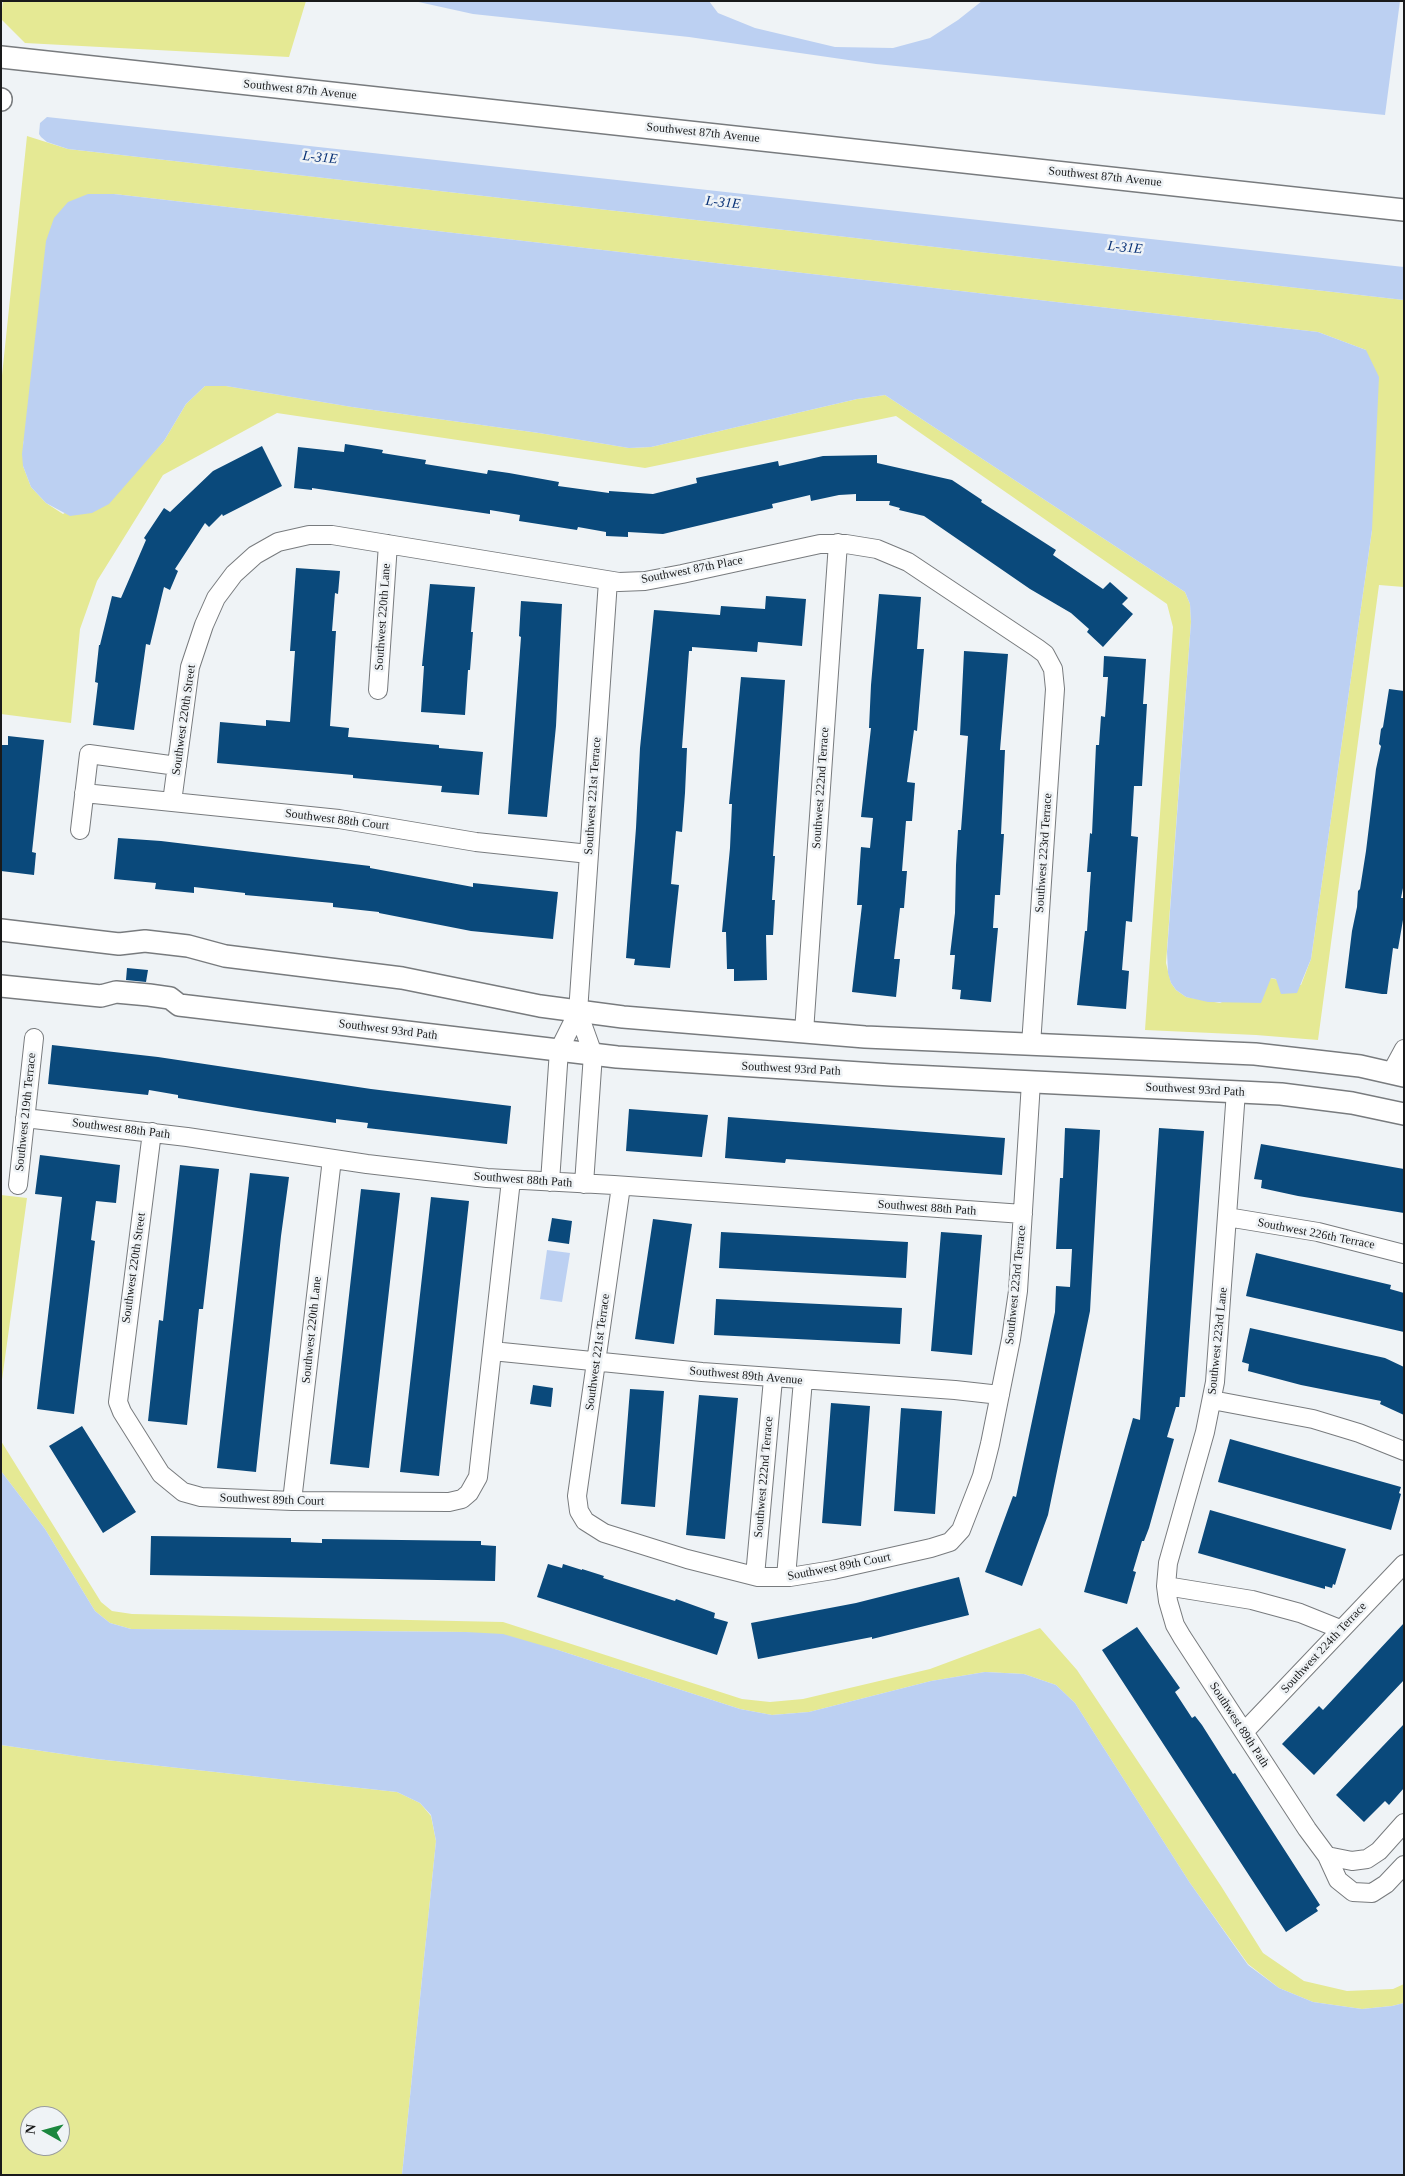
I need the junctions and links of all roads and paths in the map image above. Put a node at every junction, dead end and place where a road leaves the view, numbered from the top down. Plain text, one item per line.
1 (1, 57) edge
2 (1404, 210) edge
3 (838, 543) junction
4 (388, 544) junction
5 (270, 545) joint
6 (608, 581) junction
7 (1050, 663) joint
8 (378, 690) dead end
9 (177, 766) junction
10 (84, 793) junction
11 (172, 802) junction
12 (80, 830) dead end
13 (589, 854) junction
14 (1, 930) edge
15 (1, 986) edge
16 (578, 1012) junction
17 (804, 1032) junction
18 (34, 1038) dead end
19 (1031, 1045) junction
20 (1404, 1049) edge
21 (559, 1050) junction
22 (593, 1054) junction
23 (1397, 1074) edge
24 (1031, 1082) junction
25 (1236, 1091) junction
26 (1404, 1114) edge
27 (25, 1118) junction
28 (152, 1132) junction
29 (332, 1159) junction
30 (511, 1180) junction
31 (550, 1182) junction
32 (584, 1184) junction
33 (18, 1185) dead end
34 (621, 1186) junction
35 (1023, 1214) junction
36 (1228, 1217) junction
37 (1404, 1254) edge
38 (492, 1351) junction
39 (596, 1362) junction
40 (773, 1378) junction
41 (803, 1380) junction
42 (1000, 1395) junction
43 (1212, 1400) junction
44 (119, 1405) joint
45 (1404, 1450) edge
46 (292, 1501) junction
47 (583, 1518) joint
48 (954, 1539) joint
49 (1404, 1564) edge
50 (755, 1576) junction
51 (786, 1577) junction
52 (1166, 1586) junction
53 (1340, 1629) junction
54 (1244, 1732) junction
55 (1404, 1823) edge
56 (1327, 1856) junction
57 (1404, 1865) edge

1 - 2 street, Southwest 87th Avenue
3 - 6 street, Southwest 87th Place
3 - 7 street, Southwest 87th Place
3 - 17 street, Southwest 222nd Terrace
4 - 5 street, Southwest 87th Place
4 - 6 street, Southwest 87th Place
4 - 8 street, Southwest 220th Lane
5 - 9 street, Southwest 220th Street
6 - 13 street, Southwest 221st Terrace
7 - 19 street, Southwest 223rd Terrace
9 - 10 street
9 - 11 street, Southwest 220th Street
10 - 11 street, Southwest 88th Court
10 - 12 street
11 - 13 street, Southwest 88th Court
13 - 16 street, Southwest 221st Terrace
14 - 16 street
15 - 21 street, Southwest 93rd Path
16 - 17 street
16 - 21 street, Southwest 221st Terrace
16 - 22 street, Southwest 221st Terrace
17 - 19 street
18 - 27 street, Southwest 219th Terrace
19 - 23 street
20 - 23 street
21 - 22 street, Southwest 93rd Path
21 - 31 street, Southwest 221st Terrace
22 - 24 street, Southwest 93rd Path
22 - 32 street, Southwest 221st Terrace
24 - 25 street, Southwest 93rd Path
24 - 35 street, Southwest 223rd Terrace
25 - 26 street, Southwest 93rd Path
25 - 36 street, Southwest 223rd Lane
27 - 28 street, Southwest 88th Path
27 - 33 street, Southwest 219th Terrace
28 - 29 street, Southwest 88th Path
28 - 44 street, Southwest 220th Street
29 - 30 street, Southwest 88th Path
29 - 46 street, Southwest 220th Lane
30 - 31 street, Southwest 88th Path
30 - 38 street
31 - 32 street, Southwest 88th Path
32 - 34 street, Southwest 88th Path
34 - 35 street, Southwest 88th Path
34 - 39 street, Southwest 221st Terrace
35 - 42 street, Southwest 223rd Terrace
36 - 37 street, Southwest 226th Terrace
36 - 43 street, Southwest 223rd Lane
38 - 39 street, Southwest 89th Avenue
38 - 46 street, Southwest 89th Court
39 - 40 street, Southwest 89th Avenue
39 - 47 street, Southwest 221st Terrace
40 - 41 street, Southwest 89th Avenue
40 - 50 street, Southwest 222nd Terrace
41 - 42 street, Southwest 89th Avenue
41 - 51 street
42 - 48 street, Southwest 223rd Terrace
43 - 45 street
43 - 52 street, Southwest 223rd Lane
44 - 46 street, Southwest 89th Court
47 - 50 street, Southwest 89th Court
48 - 51 street, Southwest 89th Court
49 - 53 street, Southwest 224th Terrace
50 - 51 street, Southwest 89th Court
52 - 53 street
52 - 54 street, Southwest 89th Path
53 - 54 street, Southwest 224th Terrace
54 - 56 street, Southwest 89th Path
55 - 56 street
56 - 57 street, Southwest 89th Path

